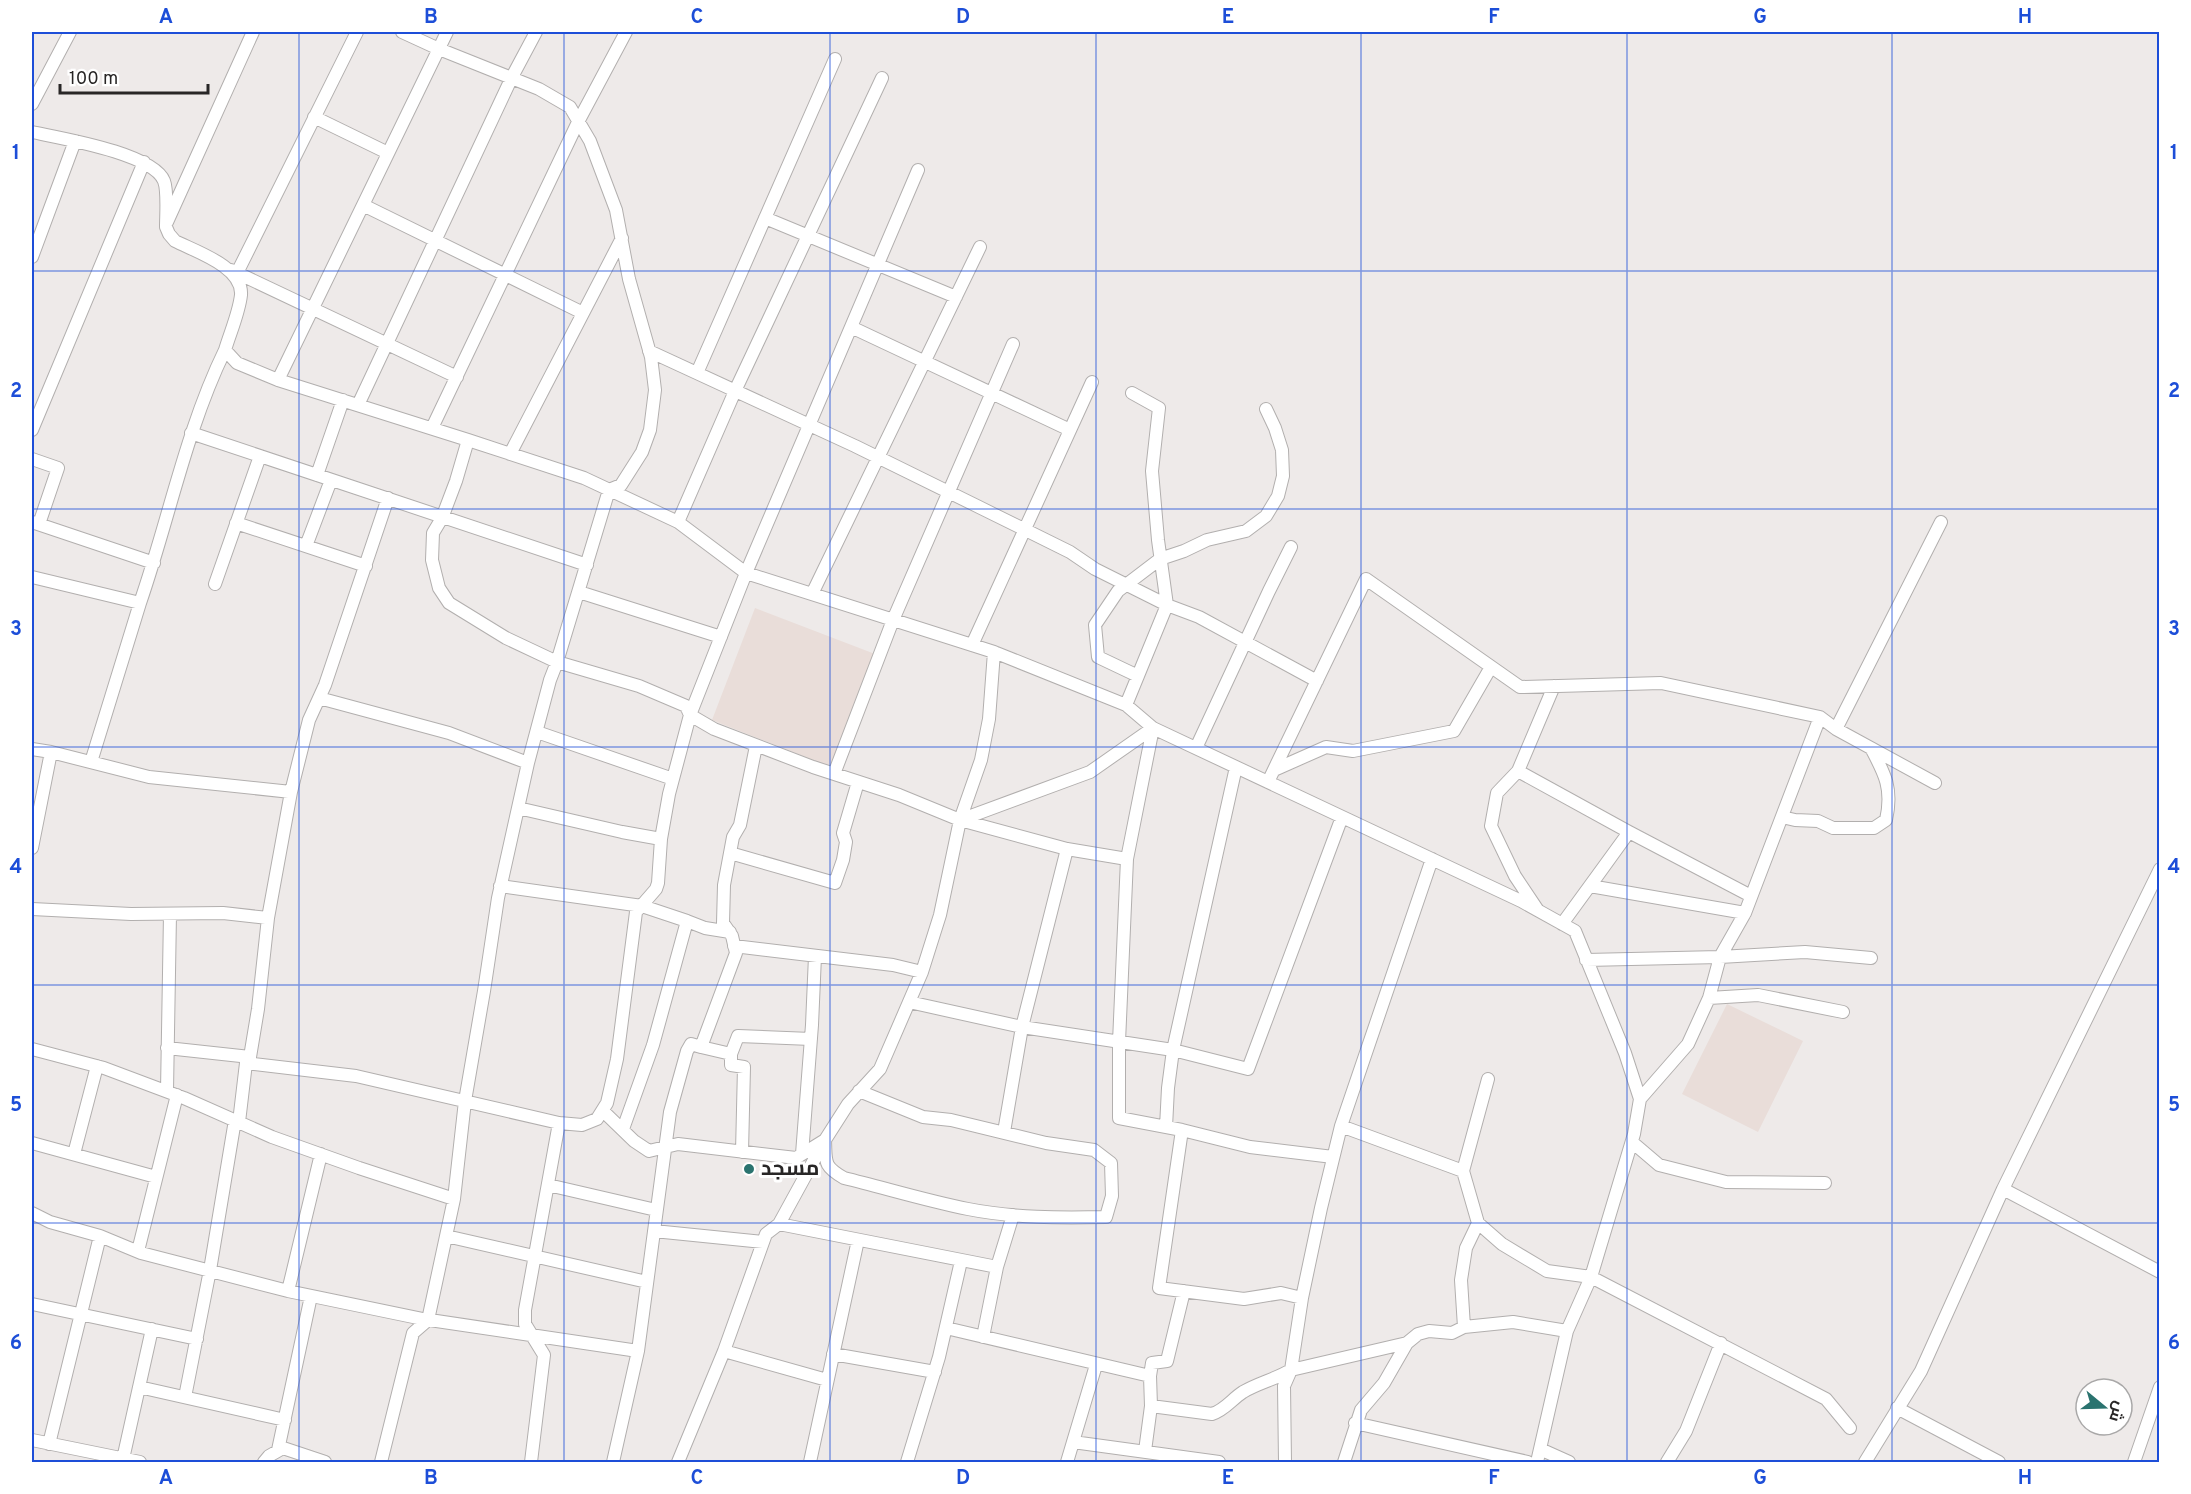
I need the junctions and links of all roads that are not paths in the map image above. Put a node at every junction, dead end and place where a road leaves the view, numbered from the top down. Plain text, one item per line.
1 (70, 32) edge
2 (253, 32) edge
3 (357, 32) edge
4 (402, 32) edge
5 (447, 32) edge
6 (536, 32) edge
7 (626, 32) edge
8 (439, 49) junction
9 (835, 59) dead end
10 (512, 77) junction
11 (882, 78) dead end
12 (32, 104) edge
13 (314, 117) junction
14 (578, 122) junction
15 (32, 132) edge
16 (75, 141) junction
17 (388, 153) junction
18 (144, 162) junction
19 (918, 170) dead end
20 (363, 205) junction
21 (765, 218) junction
22 (166, 223) junction
23 (808, 236) junction
24 (622, 238) junction
25 (435, 240) junction
26 (980, 247) dead end
27 (32, 257) edge
28 (877, 265) junction
29 (233, 271) junction
30 (505, 275) junction
31 (956, 297) junction
32 (314, 308) junction
33 (583, 313) junction
34 (851, 327) junction
35 (387, 343) junction
36 (1013, 344) dead end
37 (225, 350) junction
38 (649, 351) junction
39 (925, 361) junction
40 (697, 373) junction
41 (457, 377) junction
42 (278, 380) junction
43 (1092, 382) dead end
44 (735, 391) junction
45 (992, 393) junction
46 (1132, 393) dead end
47 (344, 400) junction
48 (358, 405) junction
49 (1266, 409) dead end
50 (809, 425) junction
51 (432, 428) junction
52 (32, 430) edge
53 (1070, 430) junction
54 (191, 433) junction
55 (468, 440) junction
56 (510, 454) junction
57 (260, 456) junction
58 (878, 458) junction
59 (32, 459) edge
60 (317, 475) junction
61 (331, 480) junction
62 (609, 490) junction
63 (949, 492) junction
64 (388, 498) junction
65 (442, 518) junction
66 (678, 522) junction
67 (1941, 522) dead end
68 (35, 523) edge
69 (236, 523) junction
70 (1025, 530) junction
71 (306, 546) junction
72 (1291, 547) dead end
73 (1160, 558) junction
74 (154, 563) junction
75 (587, 565) junction
76 (366, 566) junction
77 (746, 573) junction
78 (32, 577) edge
79 (215, 584) dead end
80 (1126, 584) junction
81 (579, 592) junction
82 (812, 594) junction
83 (140, 603) junction
84 (1167, 605) junction
85 (893, 620) junction
86 (721, 638) junction
87 (1245, 642) junction
88 (972, 645) junction
89 (994, 652) junction
90 (557, 662) junction
91 (1491, 667) junction
92 (1138, 676) junction
93 (1317, 681) junction
94 (1554, 686) junction
95 (319, 698) junction
96 (1126, 705) junction
97 (690, 715) junction
98 (1820, 717) junction
99 (1154, 728) junction
100 (1836, 729) junction
101 (537, 732) junction
102 (756, 746) junction
103 (1196, 748) junction
104 (1871, 748) junction
105 (32, 749) edge
106 (51, 752) junction
107 (91, 762) junction
108 (528, 764) junction
109 (1236, 767) junction
110 (1274, 770) junction
111 (1518, 771) junction
112 (834, 774) junction
113 (673, 779) junction
114 (858, 782) junction
115 (1268, 782) junction
116 (1935, 783) dead end
117 (291, 792) junction
118 (518, 808) junction
119 (1342, 817) junction
120 (1782, 817) junction
121 (960, 820) junction
122 (1629, 832) junction
123 (661, 839) junction
124 (32, 848) edge
125 (1067, 849) junction
126 (730, 853) junction
127 (1127, 859) junction
128 (1432, 859) junction
129 (2160, 869) edge
130 (501, 886) junction
131 (1751, 896) junction
132 (642, 906) junction
133 (32, 909) edge
134 (1538, 910) junction
135 (1745, 913) junction
136 (170, 914) junction
137 (268, 918) junction
138 (687, 921) junction
139 (1562, 924) junction
140 (730, 932) junction
141 (734, 946) junction
142 (815, 956) junction
143 (1720, 957) junction
144 (1871, 958) dead end
145 (1586, 960) junction
146 (922, 972) junction
147 (1709, 998) junction
148 (909, 1002) junction
149 (1843, 1012) dead end
150 (1022, 1027) junction
151 (811, 1039) junction
152 (1119, 1042) junction
153 (700, 1047) junction
154 (167, 1048) junction
155 (32, 1049) edge
156 (1173, 1050) junction
157 (731, 1054) junction
158 (248, 1060) junction
159 (97, 1066) junction
160 (1488, 1079) dead end
161 (859, 1091) junction
162 (172, 1093) junction
163 (1640, 1099) junction
164 (465, 1101) junction
165 (603, 1112) junction
166 (237, 1121) junction
167 (559, 1123) junction
168 (1341, 1126) junction
169 (1166, 1127) junction
170 (623, 1129) junction
171 (1182, 1130) junction
172 (1004, 1132) junction
173 (825, 1140) junction
174 (1632, 1142) junction
175 (32, 1143) edge
176 (665, 1147) junction
177 (742, 1152) junction
178 (74, 1154) junction
179 (321, 1154) junction
180 (802, 1154) junction
181 (1333, 1156) junction
182 (1463, 1171) junction
183 (156, 1177) junction
184 (1825, 1184) dead end
185 (548, 1185) junction
186 (2003, 1189) junction
187 (454, 1199) junction
188 (656, 1210) junction
189 (32, 1214) edge
190 (1013, 1215) junction
191 (1478, 1223) junction
192 (779, 1224) junction
193 (654, 1231) junction
194 (100, 1236) junction
195 (446, 1236) junction
196 (858, 1240) junction
197 (764, 1242) junction
198 (138, 1251) junction
199 (535, 1256) junction
200 (961, 1261) junction
201 (997, 1267) junction
202 (210, 1270) junction
203 (2160, 1272) edge
204 (1591, 1277) junction
205 (647, 1282) junction
206 (288, 1291) junction
207 (1184, 1291) junction
208 (311, 1296) junction
209 (1302, 1298) junction
210 (32, 1304) edge
211 (81, 1314) junction
212 (428, 1320) junction
213 (1464, 1327) junction
214 (946, 1328) junction
215 (152, 1329) junction
216 (1567, 1331) junction
217 (531, 1334) junction
218 (983, 1337) junction
219 (196, 1339) junction
220 (1407, 1343) junction
221 (1721, 1343) junction
222 (638, 1351) junction
223 (724, 1351) junction
224 (833, 1354) junction
225 (1096, 1365) junction
226 (1291, 1370) junction
227 (935, 1372) junction
228 (1150, 1377) junction
229 (827, 1380) junction
230 (139, 1387) junction
231 (2160, 1387) edge
232 (185, 1397) junction
233 (1151, 1406) junction
234 (1897, 1408) junction
235 (285, 1420) junction
236 (1355, 1424) junction
237 (1851, 1428) dead end
238 (32, 1440) edge
239 (1074, 1442) junction
240 (49, 1444) junction
241 (1540, 1449) junction
242 (278, 1450) junction
243 (1145, 1451) junction
244 (123, 1459) junction
245 (140, 1462) edge
246 (264, 1462) edge
247 (325, 1462) edge
248 (381, 1462) edge
249 (531, 1462) edge
250 (613, 1462) edge
251 (678, 1462) edge
252 (810, 1462) edge
253 (907, 1462) edge
254 (1067, 1462) edge
255 (1219, 1462) edge
256 (1285, 1462) edge
257 (1344, 1462) edge
258 (1528, 1462) edge
259 (1537, 1462) edge
260 (1569, 1462) edge
261 (1667, 1462) edge
262 (1865, 1462) edge
263 (1999, 1462) edge
264 (2134, 1462) edge

1 - 12 street
2 - 22 street
3 - 13 street
4 - 8 street
5 - 8 street
6 - 10 street
7 - 14 street
8 - 10 street
8 - 17 street
9 - 21 street
10 - 14 street
10 - 25 street
11 - 23 street
13 - 17 street
13 - 29 street
14 - 24 street
14 - 30 street
15 - 16 street
16 - 18 street
16 - 27 street
17 - 20 street
18 - 22 street
18 - 52 street
19 - 28 street
20 - 25 street
20 - 32 street
21 - 23 street
21 - 40 street
22 - 29 street
23 - 28 street
23 - 44 street
24 - 33 street
24 - 38 street
25 - 30 street
25 - 35 street
26 - 31 street
28 - 31 street
28 - 34 street
29 - 32 street
29 - 37 street
30 - 33 street
30 - 41 street
31 - 39 street
32 - 35 street
32 - 42 street
33 - 56 street
34 - 39 street
34 - 50 street
35 - 41 street
35 - 48 street
36 - 45 street
37 - 42 street
37 - 54 street
38 - 40 street
38 - 62 street
39 - 45 street
39 - 58 street
40 - 44 street
41 - 51 street
42 - 47 street
43 - 53 street
44 - 50 street
44 - 66 street
45 - 53 street
45 - 63 street
46 - 73 street
47 - 48 street
47 - 60 street
48 - 51 street
49 - 73 street
50 - 58 street
50 - 77 street
51 - 55 street
53 - 70 street
54 - 57 street
54 - 74 street
55 - 56 street
55 - 65 street
56 - 62 street
57 - 60 street
57 - 69 street
58 - 63 street
58 - 82 street
59 - 68 street
60 - 61 street
61 - 64 street
61 - 71 street
62 - 66 street
62 - 75 street
63 - 70 street
63 - 85 street
64 - 65 street
64 - 76 street
65 - 75 street
65 - 90 street
66 - 77 street
67 - 100 street
68 - 74 street
69 - 71 street
69 - 79 street
70 - 80 street
70 - 88 street
71 - 76 street
72 - 87 street
73 - 80 street
73 - 84 street
74 - 83 street
75 - 81 street
76 - 95 street
77 - 82 street
77 - 86 street
78 - 83 street
80 - 84 street
80 - 92 street
81 - 86 street
81 - 90 street
82 - 85 street
83 - 107 street
84 - 87 street
84 - 92 street
85 - 88 street
85 - 112 street
86 - 97 street
87 - 93 street
87 - 103 street
88 - 89 street
89 - 96 street
89 - 121 street
90 - 97 street
90 - 101 street
91 - 93 street
91 - 94 street
91 - 110 street
92 - 96 street
93 - 110 street
94 - 98 street
94 - 111 street
95 - 108 street
95 - 117 street
96 - 99 street
97 - 102 street
97 - 113 street
98 - 100 street
98 - 120 street
99 - 103 street
99 - 121 street
99 - 127 street
100 - 104 street
101 - 108 street
101 - 113 street
102 - 112 street
102 - 126 street
103 - 109 street
104 - 116 street
104 - 120 street
105 - 106 street
106 - 107 street
106 - 124 street
107 - 117 street
108 - 118 street
109 - 115 street
109 - 156 street
110 - 115 street
111 - 122 street
111 - 134 street
112 - 114 street
113 - 123 street
114 - 121 street
114 - 126 street
115 - 119 street
117 - 137 street
118 - 123 street
118 - 130 street
119 - 128 street
119 - 156 street
120 - 131 street
121 - 125 street
121 - 146 street
122 - 131 street
122 - 135 street
122 - 139 street
123 - 132 street
125 - 127 street
125 - 150 street
126 - 140 street
127 - 152 street
128 - 134 street
128 - 168 street
129 - 186 street
130 - 132 street
130 - 164 street
131 - 135 street
132 - 138 street
132 - 165 street
133 - 136 street
134 - 139 street
135 - 143 street
136 - 137 street
136 - 154 street
137 - 158 street
138 - 140 street
138 - 170 street
139 - 145 street
140 - 141 street
141 - 142 street
141 - 153 street
142 - 146 street
142 - 151 street
143 - 144 street
143 - 145 street
143 - 147 street
145 - 163 street
146 - 148 street
147 - 149 street
147 - 163 street
148 - 150 street
148 - 161 street
150 - 152 street
150 - 172 street
151 - 157 street
151 - 180 street
152 - 156 street
152 - 169 street
153 - 157 street
153 - 176 street
154 - 158 street
154 - 162 street
155 - 159 street
156 - 169 street
157 - 177 street
158 - 164 street
158 - 166 street
159 - 162 street
159 - 178 street
160 - 182 street
161 - 172 street
161 - 173 street
162 - 166 street
162 - 183 street
163 - 174 street
164 - 167 street
164 - 187 street
165 - 167 street
165 - 170 street
166 - 179 street
166 - 202 street
167 - 185 street
168 - 181 street
168 - 182 street
169 - 171 street
170 - 176 street
171 - 181 street
171 - 207 street
172 - 190 street
173 - 180 street
173 - 190 street
173 - 192 street
174 - 184 street
174 - 204 street
175 - 178 street
176 - 177 street
176 - 188 street
177 - 180 street
178 - 183 street
179 - 187 street
179 - 206 street
181 - 209 street
182 - 191 street
183 - 198 street
185 - 188 street
185 - 199 street
186 - 203 street
186 - 234 street
187 - 195 street
188 - 193 street
189 - 194 street
190 - 201 street
191 - 204 street
191 - 213 street
192 - 196 street
192 - 197 street
193 - 197 street
193 - 205 street
194 - 198 street
194 - 211 street
195 - 199 street
195 - 212 street
196 - 200 street
196 - 224 street
197 - 223 street
198 - 202 street
199 - 205 street
199 - 217 street
200 - 201 street
200 - 214 street
201 - 218 street
202 - 206 street
202 - 219 street
204 - 216 street
204 - 221 street
205 - 222 street
206 - 208 street
207 - 209 street
207 - 228 street
208 - 212 street
208 - 235 street
209 - 226 street
210 - 211 street
211 - 215 street
211 - 240 street
212 - 217 street
212 - 248 street
213 - 216 street
213 - 220 street
214 - 218 street
214 - 227 street
215 - 219 street
215 - 230 street
216 - 241 street
217 - 222 street
217 - 249 street
218 - 225 street
219 - 232 street
220 - 226 street
220 - 236 street
221 - 237 street
221 - 261 street
222 - 250 street
223 - 229 street
223 - 251 street
224 - 227 street
224 - 229 street
225 - 228 street
225 - 239 street
226 - 233 street
226 - 256 street
227 - 253 street
228 - 233 street
229 - 252 street
230 - 232 street
230 - 244 street
231 - 264 street
232 - 235 street
233 - 243 street
234 - 262 street
234 - 263 street
235 - 242 street
236 - 257 street
236 - 258 street
238 - 240 street
239 - 243 street
239 - 254 street
240 - 244 street
241 - 259 street
241 - 260 street
242 - 246 street
242 - 247 street
243 - 255 street
244 - 245 street

